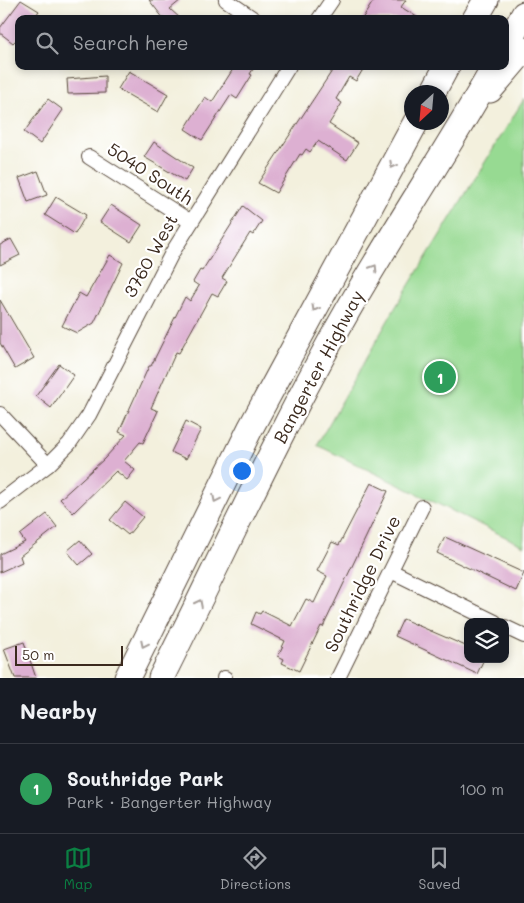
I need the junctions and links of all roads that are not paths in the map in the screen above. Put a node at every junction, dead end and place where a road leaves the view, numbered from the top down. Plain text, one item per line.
1 (226, 0) edge
2 (332, 0) edge
3 (486, 0) edge
4 (524, 14) edge
5 (248, 15) edge
6 (323, 15) edge
7 (477, 15) edge
8 (509, 41) edge
9 (524, 50) edge
10 (509, 69) edge
11 (286, 70) edge
12 (445, 70) edge
13 (493, 70) edge
14 (508, 70) edge
15 (436, 85) edge
16 (412, 130) edge
17 (458, 132) junction
18 (89, 157) dead end
19 (191, 222) junction
20 (0, 414) edge
21 (48, 465) junction
22 (0, 502) edge
23 (422, 507) dead end
24 (391, 571) junction
25 (487, 618) edge
26 (509, 629) edge
27 (524, 636) edge
28 (127, 678) edge
29 (161, 678) edge
30 (338, 678) edge

1 - 5 street
2 - 6 street
3 - 7 highway
4 - 8 highway
9 - 10 highway
11 - 19 street, 3760 West
12 - 15 highway
13 - 17 highway, Bangerter Highway
14 - 17 highway
16 -> 28 highway, Bangerter Highway
29 -> 17 highway, Bangerter Highway
18 - 19 street, 5040 South
19 - 21 street, 3760 West
20 - 21 street
21 - 22 street, 3760 West
23 - 24 street, Southridge Drive
24 - 25 street
24 - 30 street, Southridge Drive
26 - 27 street

